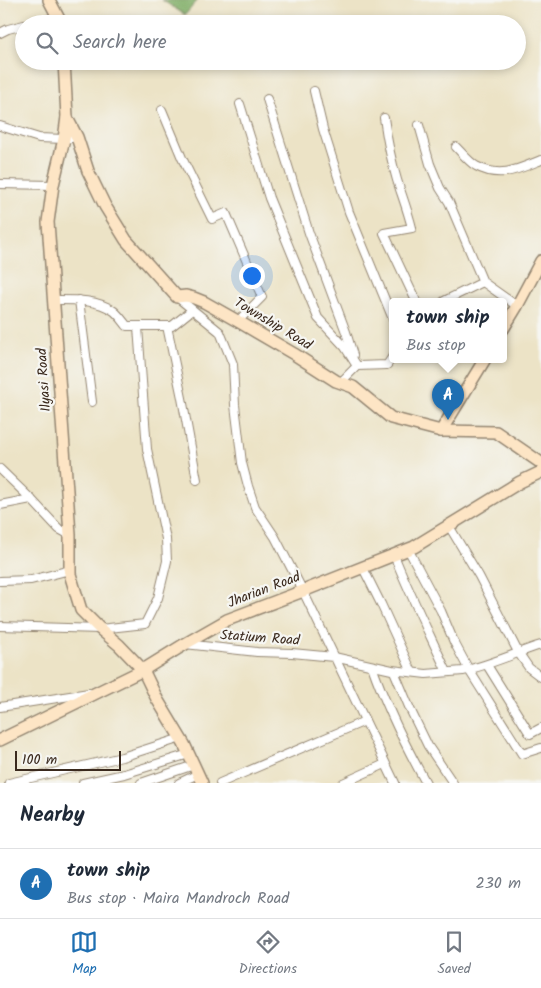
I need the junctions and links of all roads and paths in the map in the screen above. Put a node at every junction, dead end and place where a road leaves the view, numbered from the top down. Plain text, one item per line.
1 (49, 0) edge
2 (56, 15) edge
3 (15, 27) edge
4 (0, 33) edge
5 (64, 70) edge
6 (314, 91) dead end
7 (267, 99) dead end
8 (240, 104) dead end
9 (162, 110) dead end
10 (67, 117) junction
11 (384, 118) dead end
12 (419, 125) dead end
13 (0, 126) edge
14 (77, 137) junction
15 (64, 139) junction
16 (456, 147) dead end
17 (541, 160) edge
18 (0, 184) edge
19 (53, 185) junction
20 (541, 261) edge
21 (483, 282) junction
22 (177, 297) junction
23 (415, 298) edge
24 (450, 298) edge
25 (506, 298) edge
26 (507, 299) edge
27 (53, 300) junction
28 (79, 300) junction
29 (517, 306) junction
30 (389, 309) edge
31 (192, 310) junction
32 (238, 321) junction
33 (507, 322) edge
34 (167, 326) junction
35 (138, 327) junction
36 (389, 362) edge
37 (483, 363) edge
38 (357, 366) junction
39 (340, 382) junction
40 (92, 402) dead end
41 (441, 431) junction
42 (541, 463) edge
43 (0, 470) edge
44 (541, 472) edge
45 (197, 480) dead end
46 (31, 499) junction
47 (0, 505) edge
48 (449, 526) junction
49 (70, 535) junction
50 (408, 549) junction
51 (394, 555) junction
52 (363, 568) junction
53 (70, 570) junction
54 (0, 581) edge
55 (304, 592) junction
56 (0, 626) edge
57 (100, 629) junction
58 (185, 644) junction
59 (541, 645) edge
60 (518, 652) junction
61 (334, 656) junction
62 (488, 665) junction
63 (372, 666) junction
64 (143, 670) junction
65 (469, 670) junction
66 (394, 671) junction
67 (412, 672) junction
68 (447, 672) junction
69 (541, 677) edge
70 (99, 692) junction
71 (0, 707) edge
72 (365, 722) junction
73 (541, 728) edge
74 (181, 738) junction
75 (0, 740) edge
76 (541, 748) edge
77 (189, 754) junction
78 (385, 764) junction
79 (198, 774) edge
80 (9, 783) edge
81 (83, 783) edge
82 (141, 783) edge
83 (179, 783) edge
84 (220, 783) edge
85 (343, 783) edge
86 (395, 783) edge
87 (426, 783) edge
88 (453, 783) edge

1 - 2 street
3 - 4 street
5 - 10 street, Ilyasi Road
6 - 30 street
7 - 38 street
8 - 38 street
9 - 32 street
10 - 14 street
10 - 15 street, Ilyasi Road
11 - 23 street
12 - 21 street
13 - 15 street
14 - 15 street
14 - 22 street
15 - 19 street, Ilyasi Road
16 - 17 street
18 - 19 street
19 - 27 street, Ilyasi Road
20 - 29 street
21 - 24 street
21 - 25 street
22 - 31 street
22 - 32 street, Township Road
26 - 29 street
27 - 28 street
27 - 49 street, Ilyasi Road
28 - 35 street
28 - 40 street
29 - 33 street
31 - 34 street
31 - 55 street
32 - 39 street, Township Road
34 - 35 street
34 - 45 street
35 - 57 street
36 - 38 street
37 - 41 street
38 - 39 street
39 - 41 street, Township Road
41 - 42 street, Township Road
43 - 46 street
44 - 48 street, Jharian Road
46 - 47 street
46 - 49 street
48 - 50 street, Jharian Road
48 - 60 street
49 - 53 street, Ilyasi Road
50 - 51 street, Jharian Road
50 - 65 street
51 - 52 street, Jharian Road
51 - 68 street
52 - 55 street, Jharian Road
52 - 67 street
53 - 54 street
53 - 57 street, Ilyasi Road
55 - 58 street, Jharian Road
55 - 61 street
56 - 57 street
57 - 64 street, Ilyasi Road
58 - 61 street, Statium Road
58 - 64 street, Jharian Road
59 - 60 street, Statium Road
60 - 62 street, Statium Road
60 - 69 street
61 - 63 street, Statium Road
61 - 72 street
62 - 65 street, Statium Road
62 - 73 street
63 - 66 street, Statium Road
63 - 87 street
64 - 70 street, Jharian Road
64 - 74 street, Ilyasi Road
65 - 68 street, Statium Road
65 - 76 street
66 - 67 street, Statium Road
66 - 88 street
67 - 68 street, Statium Road
70 - 71 street
70 - 75 street, Jharian Road
72 - 78 street
72 - 84 street
74 - 77 street, Ilyasi Road
74 - 80 street
77 - 79 street, Ilyasi Road
77 - 81 street
78 - 85 street
78 - 86 street
79 - 82 street
79 - 83 street

